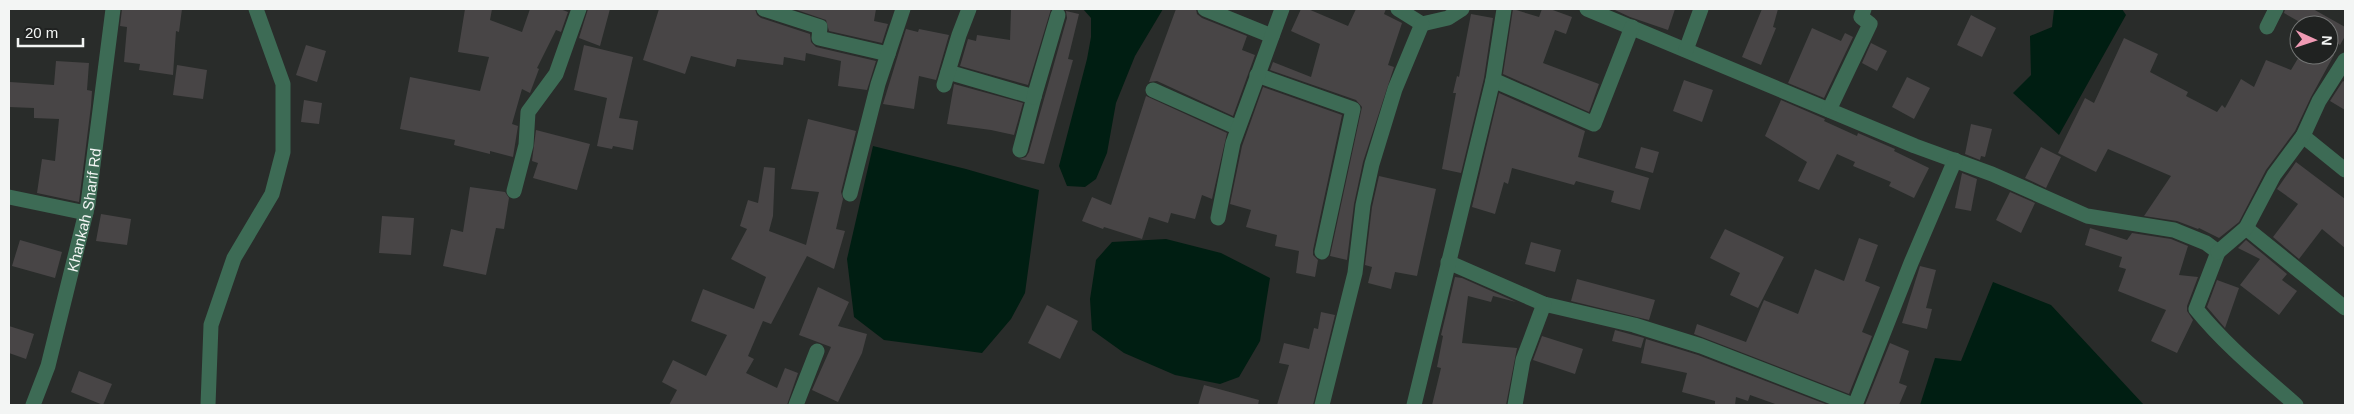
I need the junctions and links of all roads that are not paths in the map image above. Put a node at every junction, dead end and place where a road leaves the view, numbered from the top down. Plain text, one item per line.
1 (113, 9) edge
2 (256, 9) edge
3 (578, 9) edge
4 (764, 9) edge
5 (903, 9) edge
6 (969, 9) edge
7 (1205, 9) edge
8 (1282, 9) edge
9 (1398, 9) edge
10 (1462, 9) edge
11 (1504, 9) edge
12 (1587, 9) edge
13 (1701, 9) edge
14 (1864, 9) edge
15 (2276, 9) edge
16 (1058, 15) dead end
17 (1627, 20) edge
18 (1422, 24) junction
19 (2267, 27) dead end
20 (1272, 36) junction
21 (1686, 50) junction
22 (888, 54) junction
23 (2345, 60) edge
24 (1257, 75) junction
25 (1493, 80) junction
26 (1153, 90) dead end
27 (1034, 97) junction
28 (1829, 110) junction
29 (1238, 128) junction
30 (2303, 136) junction
31 (1020, 150) dead end
32 (1955, 160) junction
33 (2345, 170) edge
34 (514, 191) dead end
35 (850, 194) dead end
36 (9, 197) edge
37 (86, 213) junction
38 (1218, 218) dead end
39 (2246, 228) junction
40 (1322, 252) dead end
41 (2218, 252) junction
42 (1448, 262) junction
43 (1544, 304) junction
44 (2345, 308) edge
45 (817, 351) dead end
46 (33, 405) edge
47 (208, 405) edge
48 (796, 405) edge
49 (1322, 405) edge
50 (1414, 405) edge
51 (1515, 405) edge
52 (1854, 405) edge
53 (2296, 405) edge

1 - 37 street, Khankah Sharif Rd
2 - 47 street
3 - 34 street
4 - 22 street
5 - 22 street
6 - 27 street
7 - 20 street
8 - 20 street
9 - 18 street
10 - 18 street
11 - 25 street
12 - 17 street
13 - 21 street
14 - 28 street
15 - 19 street
16 - 27 street
17 - 21 street
17 - 25 street
18 - 49 street
20 - 24 street
21 - 28 street
22 - 35 street
23 - 30 street
24 - 29 street
24 - 40 street
25 - 42 street
26 - 29 street
27 - 31 street
28 - 32 street
29 - 38 street
30 - 33 street
30 - 39 street
32 - 41 street
32 - 52 street
36 - 37 street
37 - 46 street, Khankah Sharif Rd
39 - 41 street
39 - 44 street
41 - 53 street
42 - 43 street
42 - 50 street
43 - 51 street
43 - 52 street
45 - 48 street

